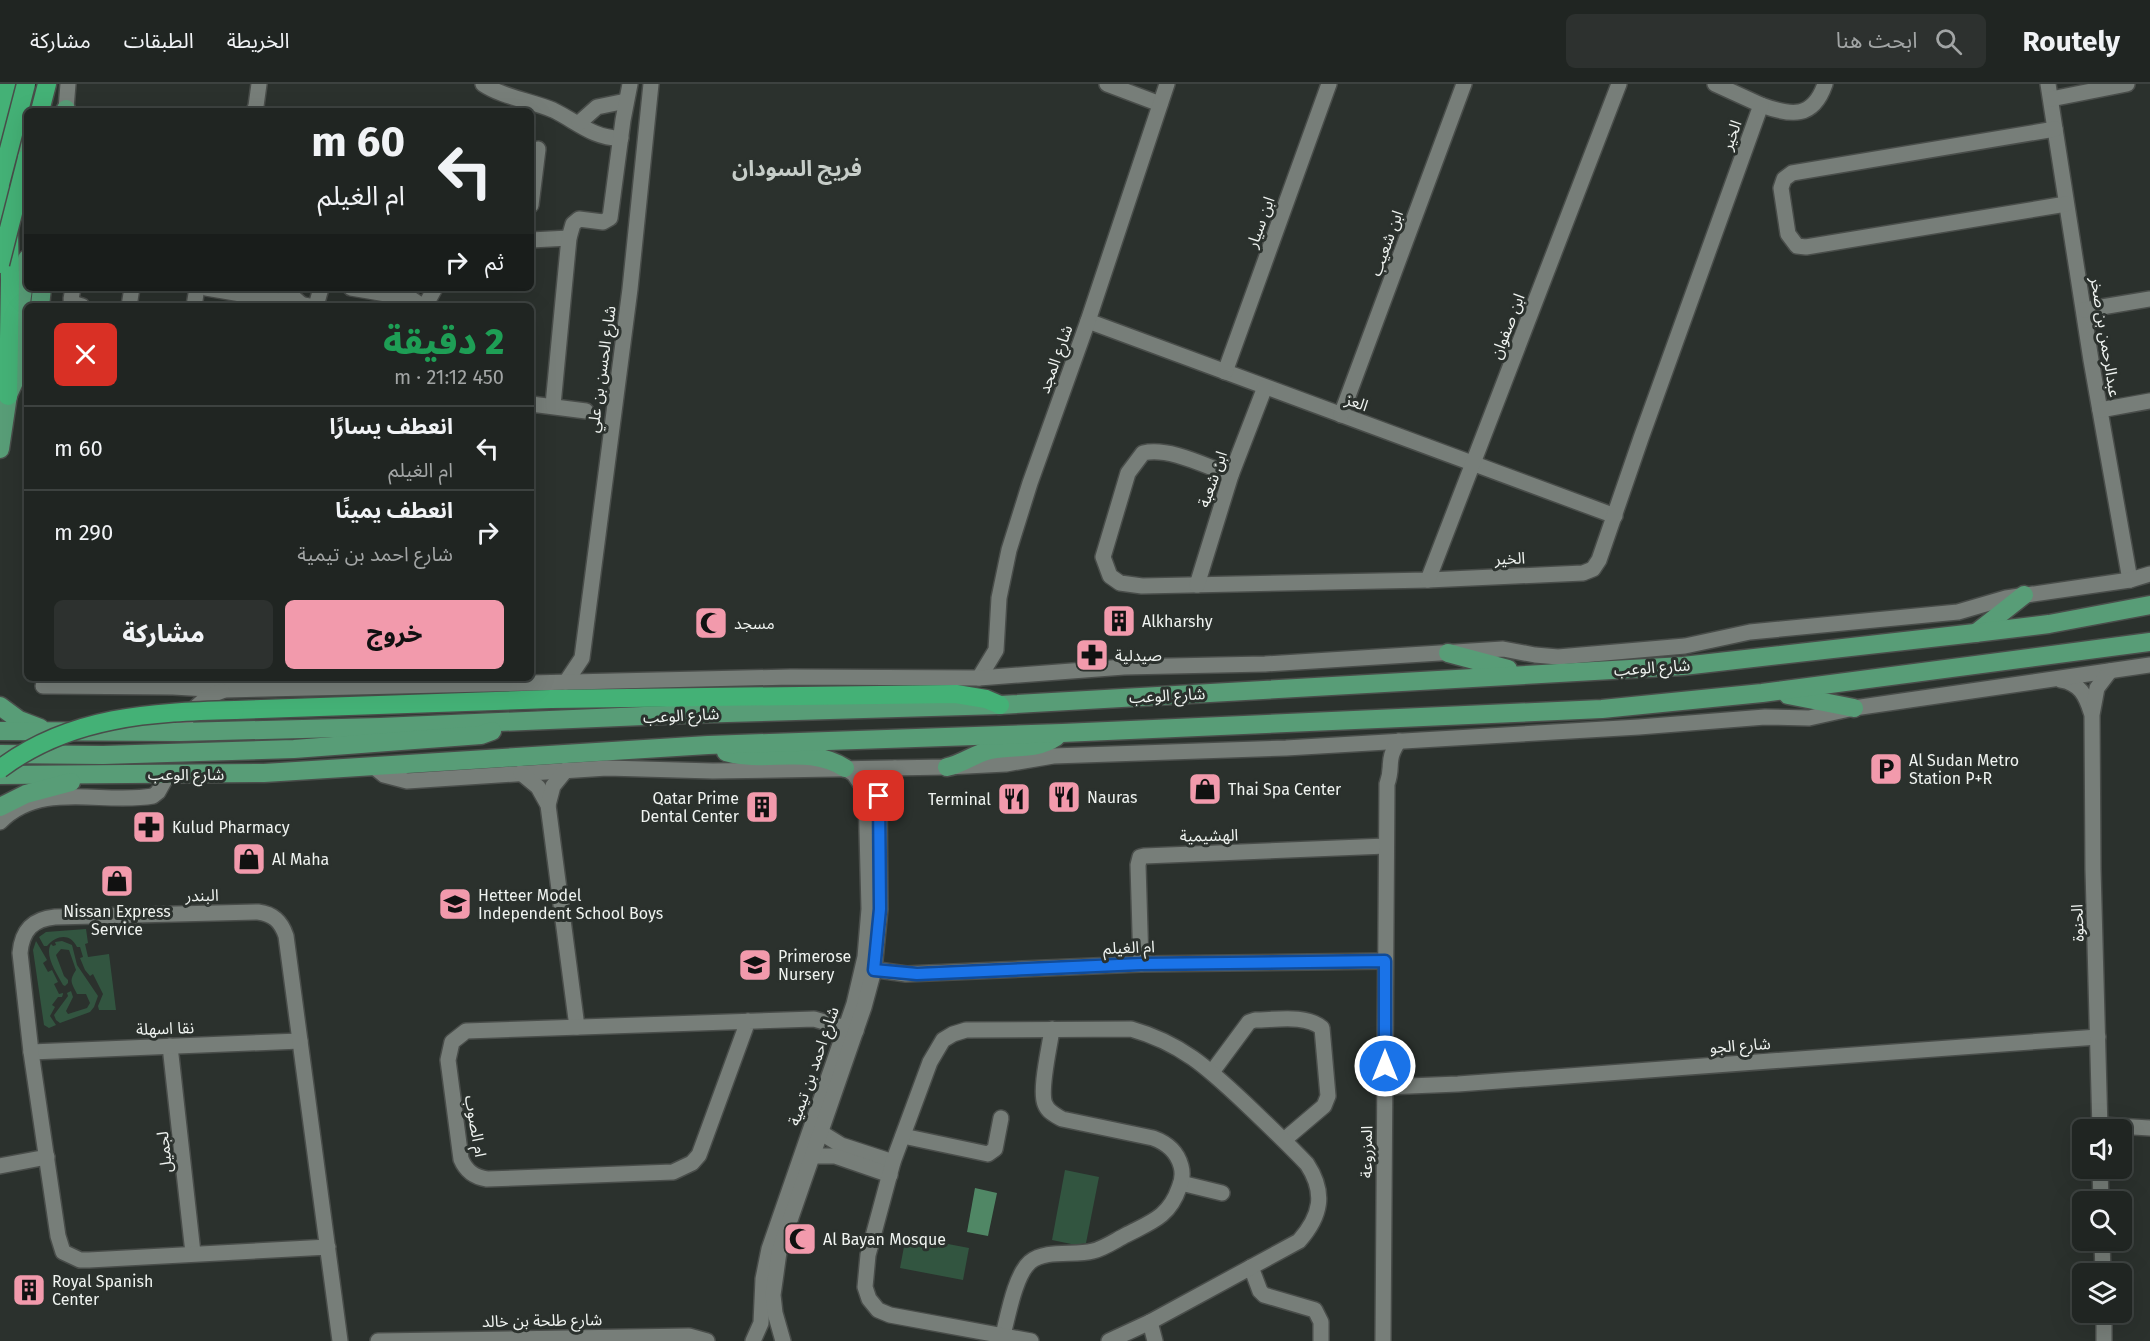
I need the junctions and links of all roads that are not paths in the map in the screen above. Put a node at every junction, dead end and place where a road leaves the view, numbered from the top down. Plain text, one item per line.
1 (6, 84) edge
2 (24, 84) edge
3 (47, 84) edge
4 (68, 84) edge
5 (259, 84) edge
6 (483, 84) edge
7 (630, 84) edge
8 (651, 84) edge
9 (1107, 84) edge
10 (1167, 84) edge
11 (1329, 84) edge
12 (1464, 84) edge
13 (1619, 84) edge
14 (1715, 84) edge
15 (1825, 84) edge
16 (2127, 84) edge
17 (2049, 91) edge
18 (626, 101) junction
19 (1160, 104) junction
20 (1761, 105) junction
21 (29, 108) edge
22 (33, 108) edge
23 (66, 108) edge
24 (255, 108) edge
25 (579, 123) junction
26 (2055, 129) junction
27 (621, 138) junction
28 (538, 149) dead end
29 (534, 163) edge
30 (24, 170) edge
31 (0, 184) edge
32 (2066, 204) junction
33 (569, 238) junction
34 (534, 240) edge
35 (0, 264) edge
36 (24, 286) edge
37 (223, 291) edge
38 (287, 291) edge
39 (359, 291) edge
40 (2150, 299) edge
41 (384, 300) edge
42 (292, 303) edge
43 (305, 303) edge
44 (419, 303) edge
45 (2084, 310) junction
46 (1088, 321) junction
47 (24, 360) edge
48 (1225, 372) junction
49 (1265, 387) junction
50 (8, 396) junction
51 (2150, 401) edge
52 (534, 405) edge
53 (553, 405) junction
54 (2100, 410) junction
55 (613, 414) junction
56 (1341, 415) junction
57 (0, 448) edge
58 (1474, 464) junction
59 (1231, 475) junction
60 (1615, 516) junction
61 (2150, 574) edge
62 (1428, 580) junction
63 (2130, 580) junction
64 (1197, 585) junction
65 (2024, 595) junction
66 (2150, 605) edge
67 (2150, 630) edge
68 (1975, 633) junction
69 (2150, 642) edge
70 (2127, 645) junction
71 (996, 650) junction
72 (1448, 653) junction
73 (582, 658) junction
74 (2150, 665) edge
75 (2110, 671) junction
76 (1536, 674) junction
77 (1016, 676) junction
78 (979, 678) junction
79 (2058, 680) junction
80 (431, 681) edge
81 (597, 681) junction
82 (566, 682) junction
83 (169, 683) edge
84 (43, 686) dead end
85 (225, 690) junction
86 (1762, 693) junction
87 (1000, 705) junction
88 (0, 706) edge
89 (194, 708) junction
90 (1854, 708) junction
91 (2092, 715) junction
92 (502, 722) junction
93 (0, 731) edge
94 (53, 732) junction
95 (180, 732) junction
96 (1062, 733) junction
97 (1399, 741) junction
98 (1371, 742) junction
99 (708, 745) junction
100 (0, 754) edge
101 (373, 766) junction
102 (947, 767) junction
103 (845, 768) junction
104 (895, 768) junction
105 (0, 769) edge
106 (566, 770) junction
107 (520, 773) junction
108 (103, 774) junction
109 (168, 774) junction
110 (0, 775) edge
111 (1387, 784) junction
112 (548, 805) junction
113 (0, 807) edge
114 (0, 822) edge
115 (1386, 846) junction
116 (1385, 961) junction
117 (1141, 964) junction
118 (868, 969) junction
119 (748, 1022) junction
120 (577, 1027) junction
121 (851, 1029) junction
122 (1052, 1029) junction
123 (2098, 1037) junction
124 (300, 1041) junction
125 (170, 1046) junction
126 (32, 1052) junction
127 (1212, 1072) junction
128 (1385, 1087) junction
129 (1001, 1118) dead end
130 (2100, 1119) edge
131 (2132, 1128) edge
132 (2150, 1128) edge
133 (820, 1132) junction
134 (903, 1136) junction
135 (1284, 1140) junction
136 (850, 1155) junction
137 (812, 1156) junction
138 (46, 1157) junction
139 (0, 1166) edge
140 (892, 1169) junction
141 (1181, 1183) junction
142 (1222, 1193) dead end
143 (328, 1247) junction
144 (193, 1253) junction
145 (1251, 1267) junction
146 (1150, 1322) junction
147 (2104, 1323) edge
148 (1003, 1335) junction
149 (340, 1341) edge
150 (378, 1341) edge
151 (707, 1341) edge
152 (755, 1341) edge
153 (778, 1341) edge
154 (783, 1341) edge
155 (1031, 1341) edge
156 (1109, 1341) edge
157 (1155, 1341) edge
158 (1321, 1341) edge
159 (1383, 1341) edge
160 (2104, 1341) edge

1 - 50 highway
2 - 21 main road
2 - 31 highway, bridge
3 - 22 highway
4 - 23 street
5 - 24 street
6 - 25 street
7 - 18 street
8 - 55 street, شارع الحسن بن علي
9 - 19 street
10 - 19 street, شارع المجد
11 - 48 street, ابن سيار
12 - 56 street, ابن شعيب
13 - 58 street, ابن صفوان
14 - 20 street, الخير
15 - 20 street
16 - 17 street, عبدالرحمن بن صخر
17 - 26 street, عبدالرحمن بن صخر
18 - 25 street
18 - 27 street
19 - 46 street, شارع المجد
20 - 60 street, الخير
25 - 27 street
26 - 32 street, عبدالرحمن بن صخر
26 - 32 street
27 - 33 street
28 - 29 street
30 - 35 highway, bridge
32 - 45 street, عبدالرحمن بن صخر
33 - 34 street
33 - 53 street
36 - 50 main road
37 - 42 street
38 - 43 street
39 - 41 street
40 - 45 street
41 - 44 street
45 - 54 street, عبدالرحمن بن صخر
46 - 48 street, العز
46 - 71 street, شارع المجد
47 - 50 main road
48 - 49 street, العز
49 - 56 street, العز
49 - 59 street, ابن شعبة
50 - 57 main road
51 - 54 street
52 - 53 street
53 - 55 street
54 - 63 street, عبدالرحمن بن صخر
55 - 73 street, شارع الحسن بن علي
56 - 58 street, العز
58 - 60 street, العز
58 - 62 street, ابن صفوان
59 - 64 street, ابن شعبة
59 - 64 street, الخير
60 - 62 street, الخير
61 - 63 street, شارع الوعب
62 - 64 street, الخير
63 - 65 street, شارع الوعب
65 - 68 main road
65 - 72 street, شارع الوعب
66 - 68 main road, شارع الوعب
67 - 70 main road
68 - 76 main road, شارع الوعب
69 - 70 main road, شارع الوعب
70 - 86 main road, شارع الوعب
71 - 77 street
71 - 78 street, شارع المجد
72 - 76 main road
72 - 77 street, شارع الوعب
73 - 81 street
73 - 82 street, شارع الحسن بن علي
74 - 75 street
75 - 79 street
75 - 91 street, الحنوة
76 - 87 main road, شارع الوعب
77 - 78 street, شارع الوعب
78 - 81 street, شارع الوعب
79 - 90 street
79 - 91 street, الحنوة
80 - 82 street, شارع الوعب
80 - 85 street, شارع الوعب
81 - 82 street, شارع الوعب
83 - 84 street, شارع الوعب
83 - 85 street, شارع الوعب
83 - 89 street
85 - 89 street, شارع الوعب
86 - 90 main road
86 - 96 main road, شارع الوعب
87 - 92 main road, شارع الوعب
87 - 105 highway, bridge
88 - 94 main road
89 - 95 street, شارع الوعب
90 - 97 street
91 - 123 street, الحنوة
92 - 95 main road, شارع الوعب
92 - 100 main road
93 - 94 main road, شارع الوعب
94 - 95 main road, شارع الوعب
96 - 99 main road, شارع الوعب
96 - 102 main road
97 - 98 street
97 - 111 street, المزروعة
98 - 102 street
98 - 111 street, المزروعة
99 - 101 main road, شارع الوعب
99 - 103 main road
101 - 107 street
101 - 109 main road, شارع الوعب
102 - 104 street
103 - 104 street
103 - 106 street
103 - 118 street, شارع احمد بن تيمية
104 - 118 street, شارع احمد بن تيمية
106 - 107 street
106 - 112 street
107 - 112 street
108 - 109 main road, شارع الوعب
108 - 110 main road, شارع الوعب
108 - 113 main road
109 - 114 street
111 - 115 street, المزروعة
112 - 120 street
115 - 116 street, المزروعة
115 - 117 street, الهشيمية
116 - 117 street, ام الغيلم
116 - 128 street, المزروعة
117 - 118 street, ام الغيلم
118 - 121 street, شارع احمد بن تيمية
119 - 120 street, ام الصوب
119 - 120 street, ام الصوب
119 - 121 street, ام الصوب
121 - 133 street, شارع احمد بن تيمية
121 - 152 street, شارع احمد بن تيمية
122 - 127 street
122 - 134 street
122 - 141 street
123 - 128 street, شارع الجو
123 - 130 street, الحنوة
124 - 125 street, نقا اسهلة
124 - 126 street, البندر
124 - 143 street, البندر
125 - 126 street, نقا اسهلة
125 - 144 street, لجميل
126 - 138 street, البندر
127 - 135 street
127 - 135 street
128 - 159 street, المزروعة
129 - 134 street
131 - 132 street
133 - 136 street
133 - 137 street, شارع احمد بن تيمية
134 - 140 street
135 - 145 street
136 - 137 street
136 - 140 street
137 - 154 street, شارع احمد بن تيمية
138 - 139 street
138 - 144 street, البندر
140 - 148 street
141 - 142 street
141 - 148 street
143 - 144 street, البندر
143 - 149 street, البندر
145 - 146 street
145 - 158 street
146 - 156 street
146 - 157 street
147 - 160 street
148 - 155 street
150 - 151 street, شارع طلحة بن خالد
152 - 153 street

